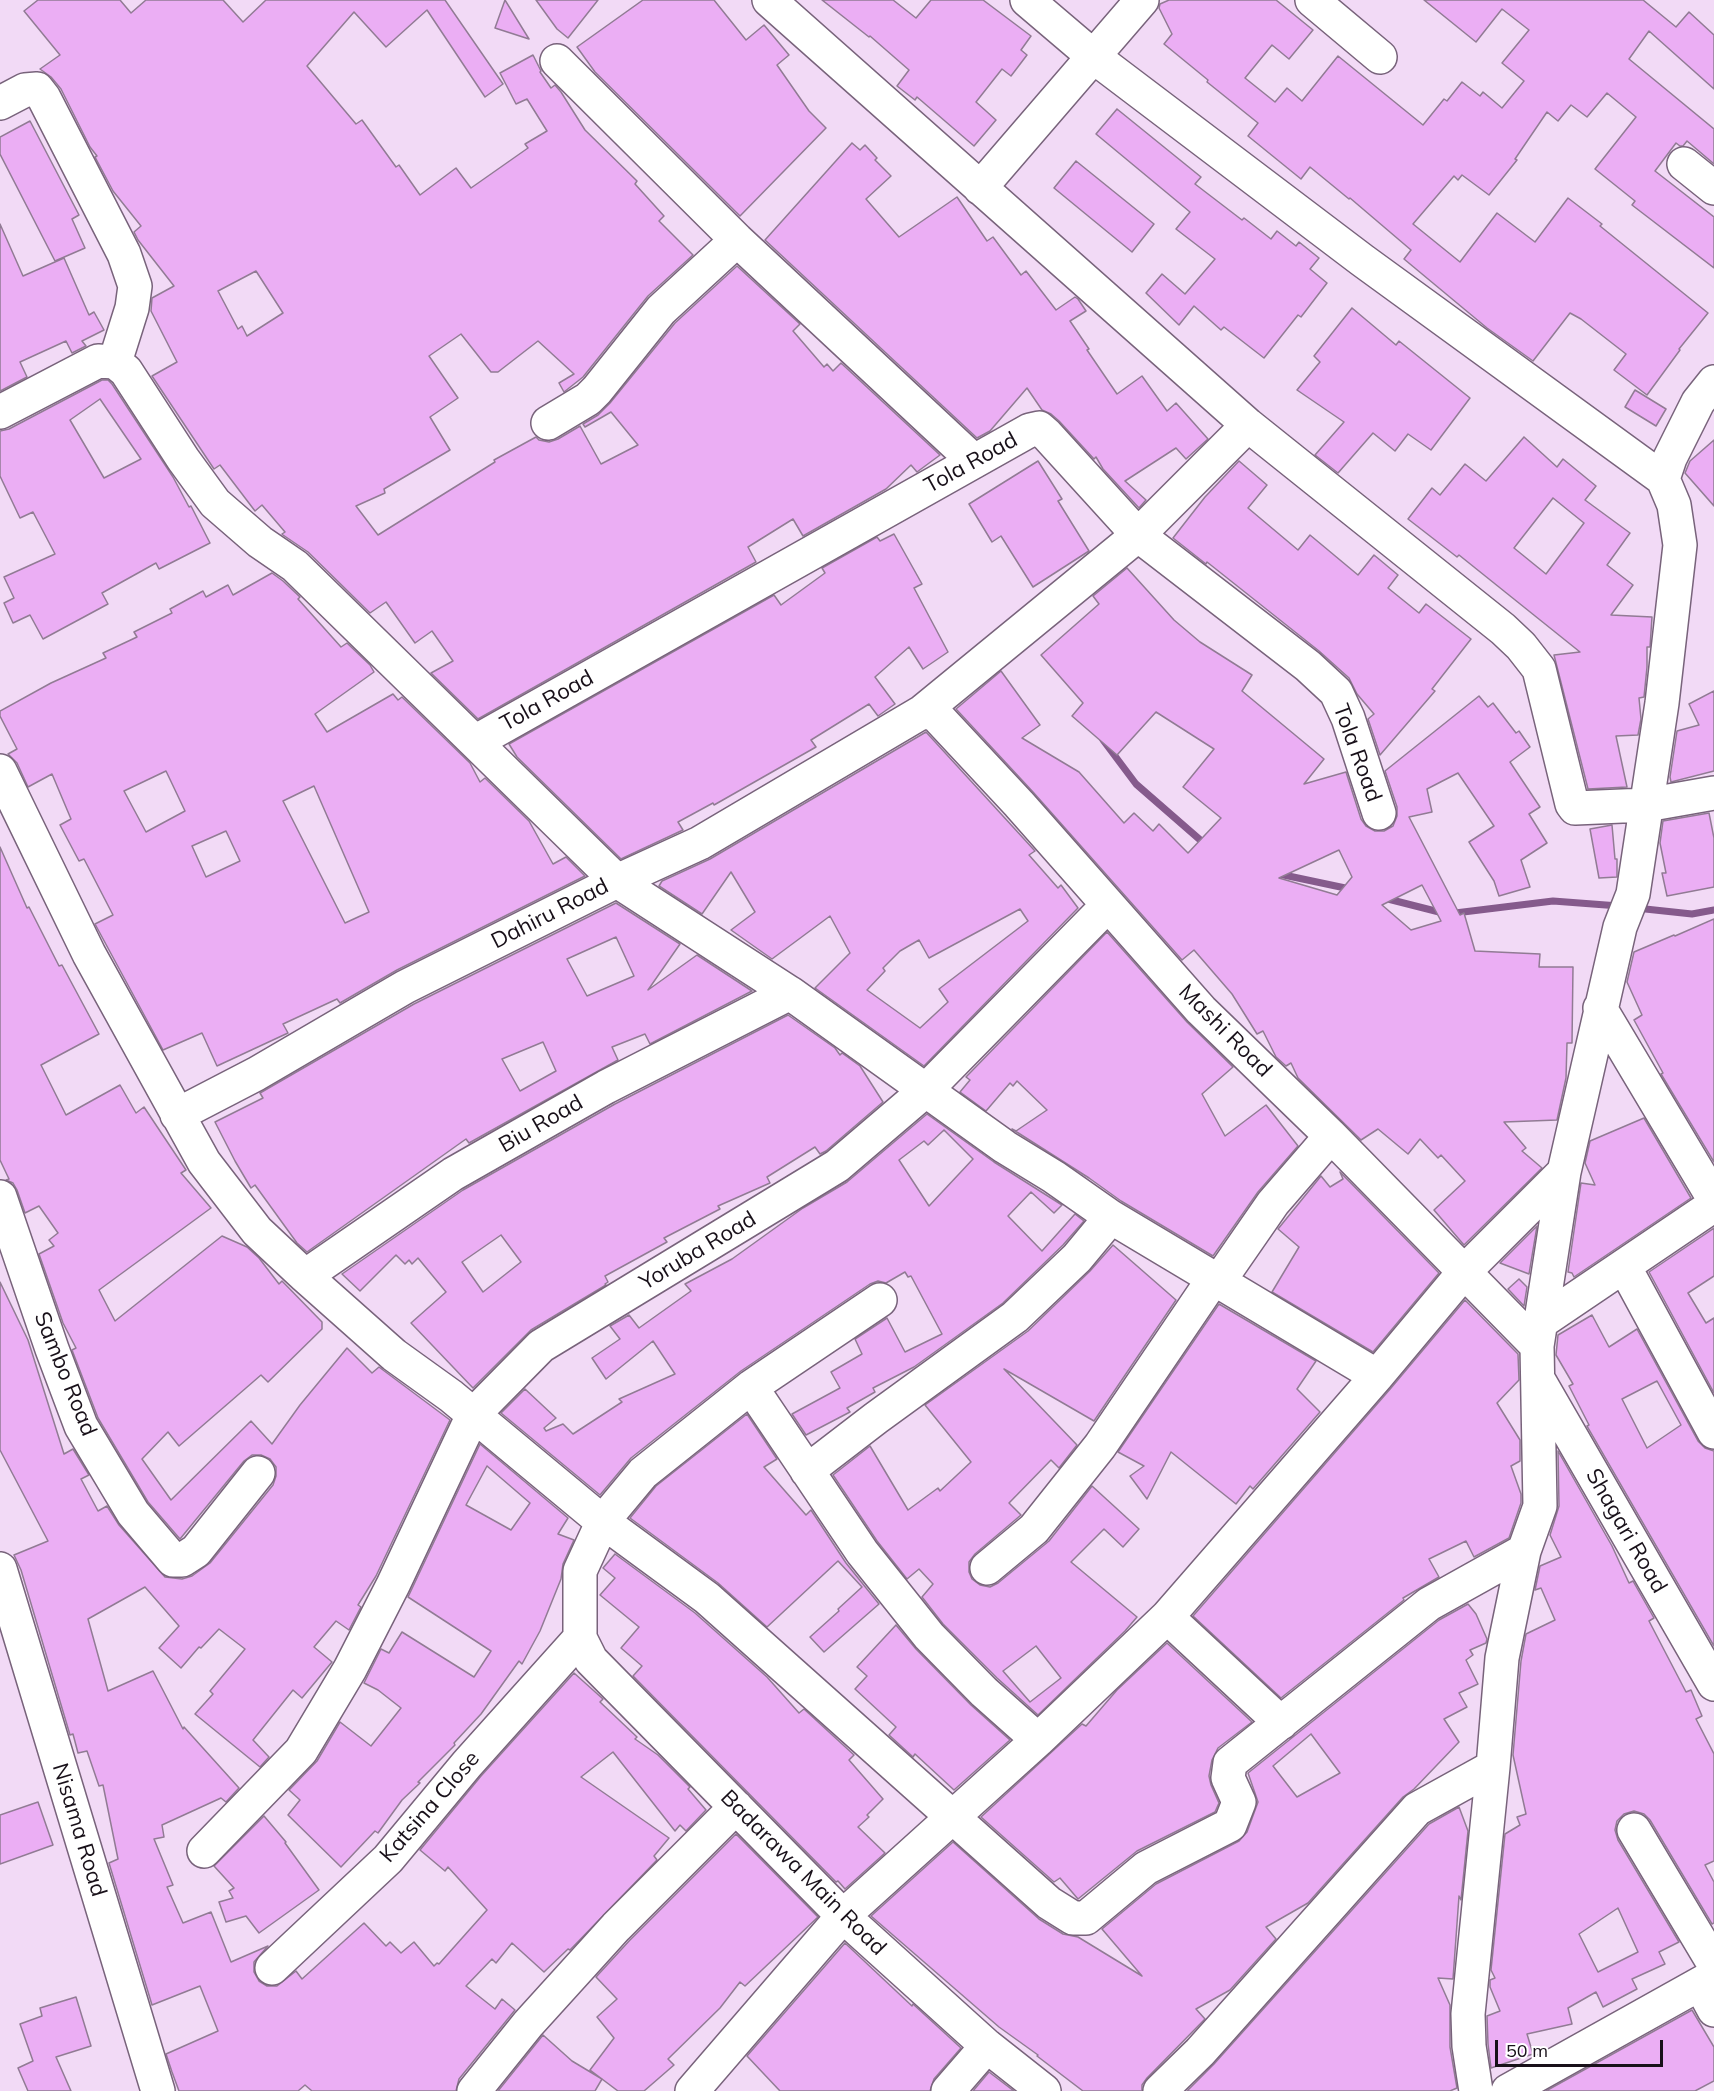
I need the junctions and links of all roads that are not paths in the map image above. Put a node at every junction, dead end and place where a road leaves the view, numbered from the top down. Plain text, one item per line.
1 (769, 0) edge
2 (1027, 0) edge
3 (1142, 0) edge
4 (1312, 0) edge
5 (1094, 57) junction
6 (1380, 57) dead end
7 (557, 61) dead end
8 (0, 103) edge
9 (1684, 164) dead end
10 (980, 188) junction
11 (1714, 188) edge
12 (737, 240) junction
13 (115, 362) junction
14 (1714, 382) edge
15 (0, 412) edge
16 (548, 423) dead end
17 (1248, 424) junction
18 (974, 461) junction
19 (1663, 479) junction
20 (1138, 535) junction
21 (922, 712) junction
22 (475, 742) junction
23 (0, 771) edge
24 (1714, 793) edge
25 (1646, 805) junction
26 (1379, 813) dead end
27 (617, 881) junction
28 (1108, 905) junction
29 (790, 993) junction
30 (1600, 1008) junction
31 (926, 1090) junction
32 (177, 1115) junction
33 (1331, 1136) junction
34 (1564, 1172) junction
35 (0, 1197) edge
36 (1714, 1198) edge
37 (1714, 1205) edge
38 (1111, 1216) junction
39 (1624, 1266) junction
40 (1464, 1272) junction
41 (305, 1276) junction
42 (1216, 1280) junction
43 (880, 1300) dead end
44 (1539, 1334) junction
45 (1377, 1376) junction
46 (1537, 1378) junction
47 (751, 1387) junction
48 (473, 1414) junction
49 (1714, 1432) edge
50 (807, 1470) junction
51 (258, 1473) dead end
52 (603, 1521) junction
53 (1524, 1551) junction
54 (987, 1568) dead end
55 (0, 1569) edge
56 (1167, 1617) junction
57 (580, 1638) junction
58 (1714, 1684) edge
59 (1281, 1723) junction
60 (1038, 1740) junction
61 (1493, 1767) junction
62 (736, 1807) junction
63 (951, 1818) junction
64 (1634, 1830) dead end
65 (204, 1851) dead end
66 (843, 1916) junction
67 (272, 1968) dead end
68 (1710, 1983) edge
69 (987, 2046) junction
70 (158, 2091) edge
71 (474, 2091) edge
72 (692, 2091) edge
73 (948, 2091) edge
74 (1044, 2091) edge
75 (1160, 2091) edge
76 (1476, 2091) edge
77 (1508, 2091) edge

1 - 10 street
2 - 5 street
3 - 5 street
4 - 6 street
5 - 10 street
5 - 19 street
7 - 12 street
8 - 13 street
9 - 11 street
10 - 17 street
12 - 16 street
12 - 18 street
13 - 15 street
13 - 22 street
14 - 19 street
17 - 20 street, Dahiru Road
17 - 25 street
18 - 20 street, Tola Road
18 - 22 street, Tola Road
19 - 25 street
20 - 21 street, Dahiru Road
20 - 26 street, Tola Road
21 - 27 street, Dahiru Road
21 - 28 street, Mashi Road
22 - 27 street
23 - 32 street
24 - 25 street
25 - 30 street
27 - 29 street
27 - 32 street, Dahiru Road
28 - 31 street, Yoruba Road
28 - 33 street, Mashi Road
29 - 31 street
29 - 41 street, Biu Road
30 - 34 street
30 - 36 street
31 - 38 street
31 - 48 street, Yoruba Road
32 - 41 street
33 - 40 street, Mashi Road
33 - 42 street
34 - 40 street
34 - 44 street
35 - 51 street, Sambo Road
37 - 39 street
38 - 42 street
38 - 50 street
39 - 44 street
39 - 49 street
40 - 44 street, Mashi Road
40 - 45 street
41 - 48 street
42 - 45 street
42 - 54 street
43 - 47 street
44 - 46 street
45 - 56 street
46 - 53 street
46 - 58 street, Shagari Road
47 - 50 street
47 - 52 street
48 - 52 street
48 - 65 street, Yoruba Road
50 - 60 street
52 - 57 street
52 - 63 street
53 - 59 street
53 - 61 street
55 - 70 street, Nisama Road
56 - 59 street
56 - 60 street
57 - 62 street, Badarawa Main Road
57 - 67 street, Katsina Close
59 - 63 street
60 - 63 street
61 - 75 street
61 - 76 street
62 - 66 street, Badarawa Main Road
62 - 71 street
63 - 66 street
64 - 68 street
66 - 69 street, Badarawa Main Road
66 - 72 street
68 - 77 street
69 - 73 street
69 - 74 street, Badarawa Main Road

